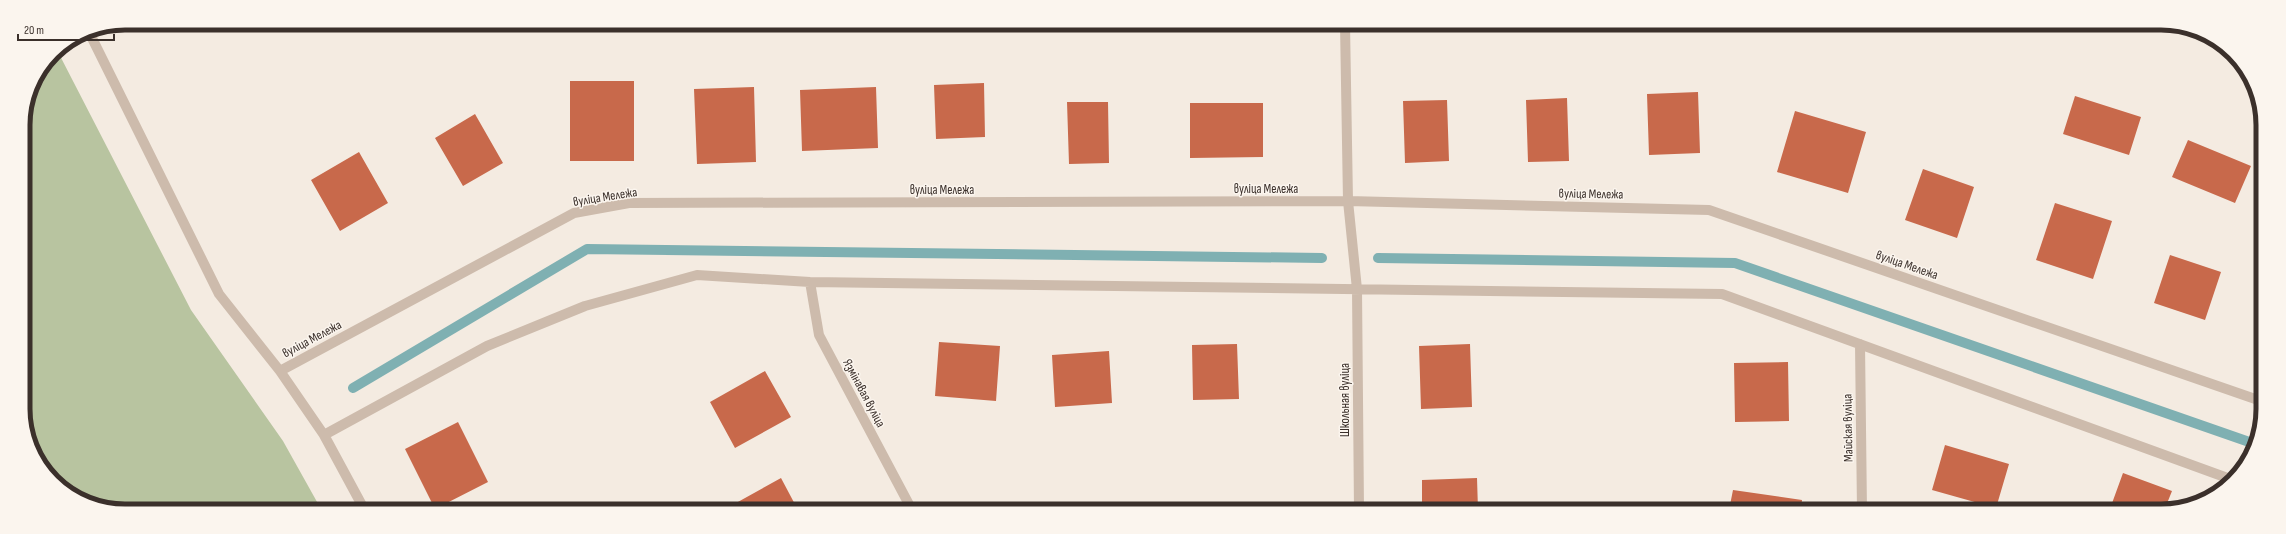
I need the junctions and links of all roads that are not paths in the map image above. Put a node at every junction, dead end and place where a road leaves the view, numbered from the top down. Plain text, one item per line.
1 (1345, 30) edge
2 (91, 36) edge
3 (1348, 201) junction
4 (810, 282) junction
5 (1357, 289) junction
6 (1860, 344) junction
7 (280, 371) junction
8 (2256, 399) edge
9 (324, 435) junction
10 (2226, 478) edge
11 (361, 504) edge
12 (909, 504) edge
13 (1358, 504) edge
14 (1862, 504) edge

1 - 3 street, Школьная вуліца
2 - 7 street
3 - 5 street, Школьная вуліца
3 - 7 street, вуліца Мележа
3 - 8 street, вуліца Мележа
4 - 5 street
4 - 9 street
4 - 12 street, Язмінавая вуліца
5 - 6 street
5 - 13 street, Школьная вуліца
6 - 10 street
6 - 14 street, Майская вуліца
7 - 9 street
9 - 11 street

